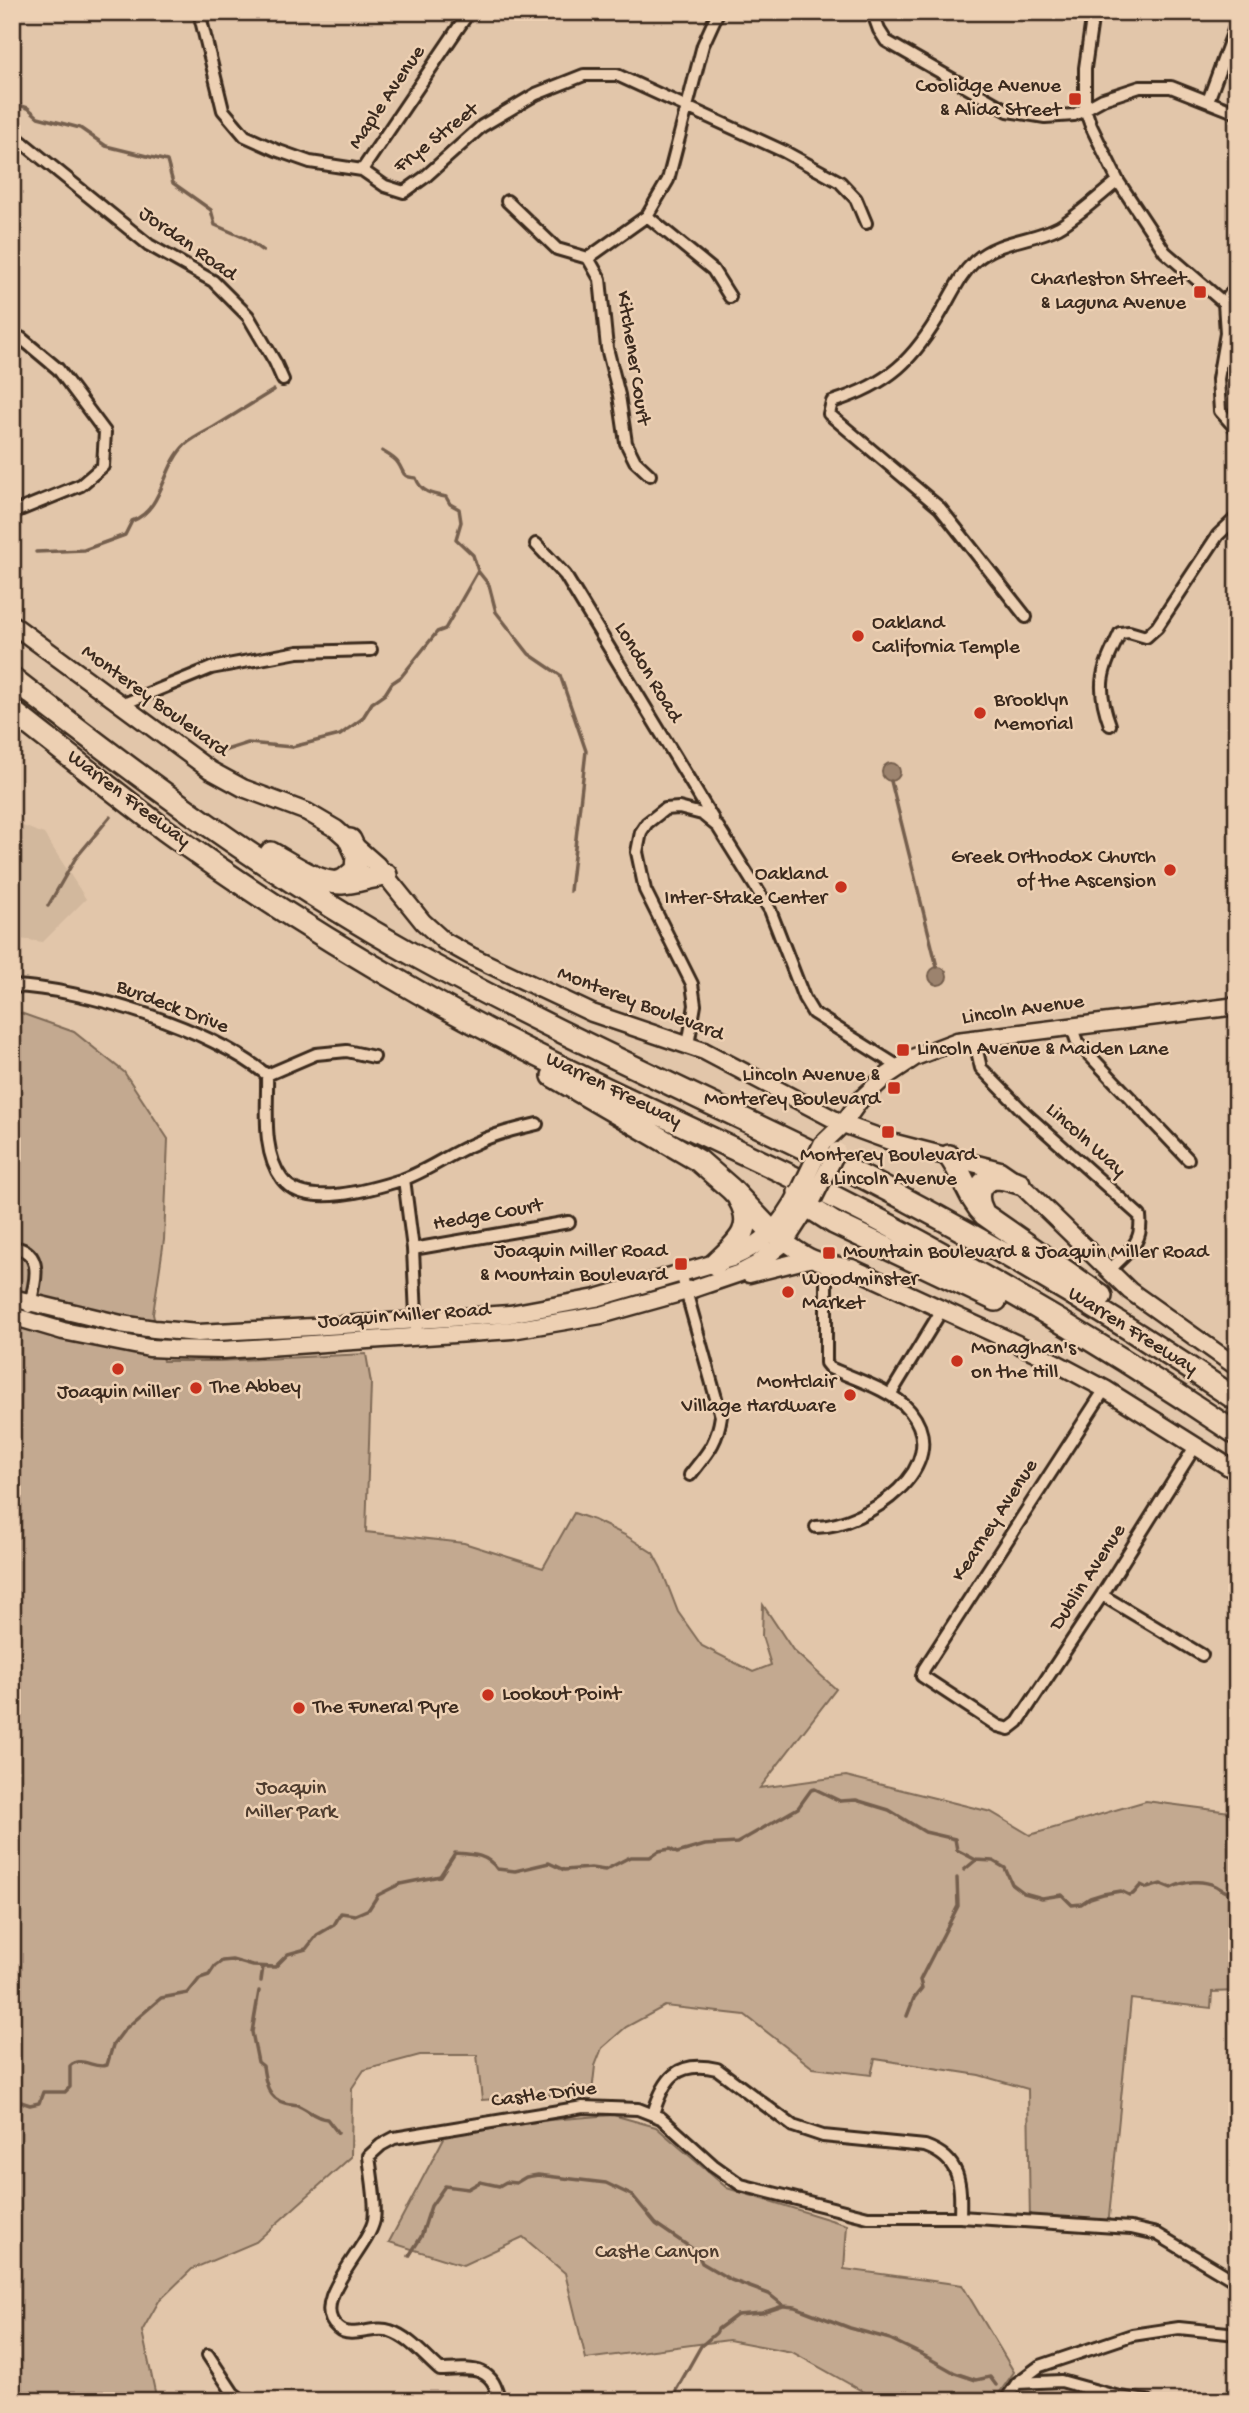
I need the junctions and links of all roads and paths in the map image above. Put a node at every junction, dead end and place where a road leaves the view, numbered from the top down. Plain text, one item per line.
1 (199, 12) edge
2 (469, 12) edge
3 (718, 12) edge
4 (878, 12) edge
5 (1093, 12) edge
6 (1237, 22) edge
7 (1208, 101) junction
8 (688, 108) junction
9 (1085, 109) junction
10 (1237, 113) edge
11 (12, 134) edge
12 (362, 170) junction
13 (1118, 181) junction
14 (507, 201) dead end
15 (647, 216) junction
16 (866, 223) dead end
17 (588, 258) junction
18 (1237, 285) edge
19 (730, 297) dead end
20 (1224, 303) junction
21 (12, 335) edge
22 (283, 380) dead end
23 (1237, 430) edge
24 (650, 475) dead end
25 (12, 513) edge
26 (1237, 517) edge
27 (536, 544) dead end
28 (1026, 617) dead end
29 (12, 624) edge
30 (371, 650) dead end
31 (12, 678) edge
32 (121, 705) junction
33 (12, 711) edge
34 (1110, 725) dead end
35 (100, 746) junction
36 (718, 827) junction
37 (350, 839) junction
38 (386, 874) junction
39 (335, 883) junction
40 (12, 986) edge
41 (1237, 1006) edge
42 (1072, 1025) junction
43 (974, 1038) junction
44 (511, 1042) junction
45 (688, 1045) junction
46 (374, 1057) dead end
47 (899, 1067) junction
48 (267, 1075) junction
49 (537, 1124) dead end
50 (843, 1124) junction
51 (949, 1156) junction
52 (1188, 1159) dead end
53 (404, 1179) junction
54 (1019, 1183) junction
55 (732, 1189) junction
56 (807, 1199) junction
57 (985, 1215) junction
58 (569, 1222) dead end
59 (778, 1237) junction
60 (12, 1247) edge
61 (413, 1249) junction
62 (809, 1259) junction
63 (826, 1265) junction
64 (1110, 1270) junction
65 (717, 1272) junction
66 (681, 1273) junction
67 (687, 1291) junction
68 (12, 1298) edge
69 (30, 1303) junction
70 (943, 1308) junction
71 (19, 1318) edge
72 (416, 1320) junction
73 (1145, 1337) junction
74 (417, 1338) junction
75 (1237, 1367) edge
76 (1157, 1382) junction
77 (1105, 1389) junction
78 (890, 1395) junction
79 (1237, 1400) edge
80 (1237, 1434) edge
81 (1196, 1445) junction
82 (1237, 1472) edge
83 (690, 1475) dead end
84 (816, 1527) dead end
85 (1102, 1595) junction
86 (1202, 1655) dead end
87 (1009, 1729) joint
88 (653, 2114) junction
89 (960, 2217) junction
90 (1237, 2282) edge
91 (1237, 2334) edge
92 (208, 2355) dead end
93 (1017, 2384) junction
94 (243, 2401) edge
95 (499, 2401) edge
96 (1005, 2401) edge
97 (1147, 2401) edge

1 - 12 street, Frye Street
2 - 12 street, Maple Avenue
3 - 8 street
4 - 9 street
5 - 9 street
6 - 7 street
7 - 9 street
7 - 10 street
8 - 12 street, Frye Street
8 - 15 street
8 - 16 street, Frye Street
9 - 13 street
11 - 22 street, Jordan Road
13 - 20 street
13 - 28 street
14 - 17 street
15 - 17 street
15 - 19 street
17 - 24 street, Kitchener Court
18 - 20 street
20 - 23 street
21 - 25 street
26 - 34 street
27 - 36 street, London Road
29 - 32 main road, Monterey Boulevard
30 - 32 street
31 - 35 highway, Warren Freeway
32 - 37 main road, Monterey Boulevard
33 - 44 highway, Warren Freeway
35 - 39 highway
35 - 73 highway, Warren Freeway
36 - 45 street
36 - 47 street, London Road
37 - 38 main road, Monterey Boulevard
37 - 39 highway
38 - 39 highway
38 - 45 main road, Monterey Boulevard
40 - 48 street, Burdeck Drive
41 - 42 main road, Lincoln Avenue
42 - 43 main road, Lincoln Avenue
42 - 52 street
43 - 47 main road, Lincoln Avenue
43 - 64 street, Lincoln Way
44 - 55 highway
44 - 76 highway, Warren Freeway
45 - 50 main road, Monterey Boulevard
46 - 48 street
47 - 50 main road, Lincoln Avenue
48 - 53 street
49 - 53 street
50 - 51 main road, Monterey Boulevard
50 - 56 main road, Lincoln Avenue, bridge
51 - 54 main road, Monterey Boulevard
51 - 57 highway
53 - 61 street
54 - 57 highway
54 - 64 main road, Monterey Boulevard
55 - 59 highway
55 - 65 highway
56 - 59 main road, Lincoln Avenue
56 - 76 highway
57 - 73 highway
58 - 61 street, Hedge Court
59 - 62 main road
59 - 65 main road, Joaquin Miller Road
60 - 69 street
61 - 72 street
62 - 63 main road
62 - 65 main road
63 - 70 main road
63 - 78 street
64 - 75 main road, Monterey Boulevard
65 - 66 main road, Joaquin Miller Road
65 - 67 main road, Joaquin Miller Road
66 - 67 street
66 - 72 main road, Joaquin Miller Road
67 - 74 main road, Joaquin Miller Road
67 - 83 street
68 - 69 main road, Joaquin Miller Road
69 - 71 street
69 - 72 main road, Joaquin Miller Road
70 - 77 main road
70 - 78 street
71 - 74 main road, Joaquin Miller Road
72 - 74 street
73 - 79 highway, Warren Freeway
76 - 80 highway, Warren Freeway
77 - 81 main road
77 - 87 street, Kearney Avenue
78 - 84 street
81 - 82 main road
81 - 85 street, Dublin Avenue
85 - 86 street
85 - 87 street, Dublin Avenue
88 - 89 street, Castle Drive
88 - 89 street
88 - 95 street, Castle Drive
89 - 90 street, Castle Drive
91 - 93 street
92 - 94 street
93 - 96 street
93 - 97 street

